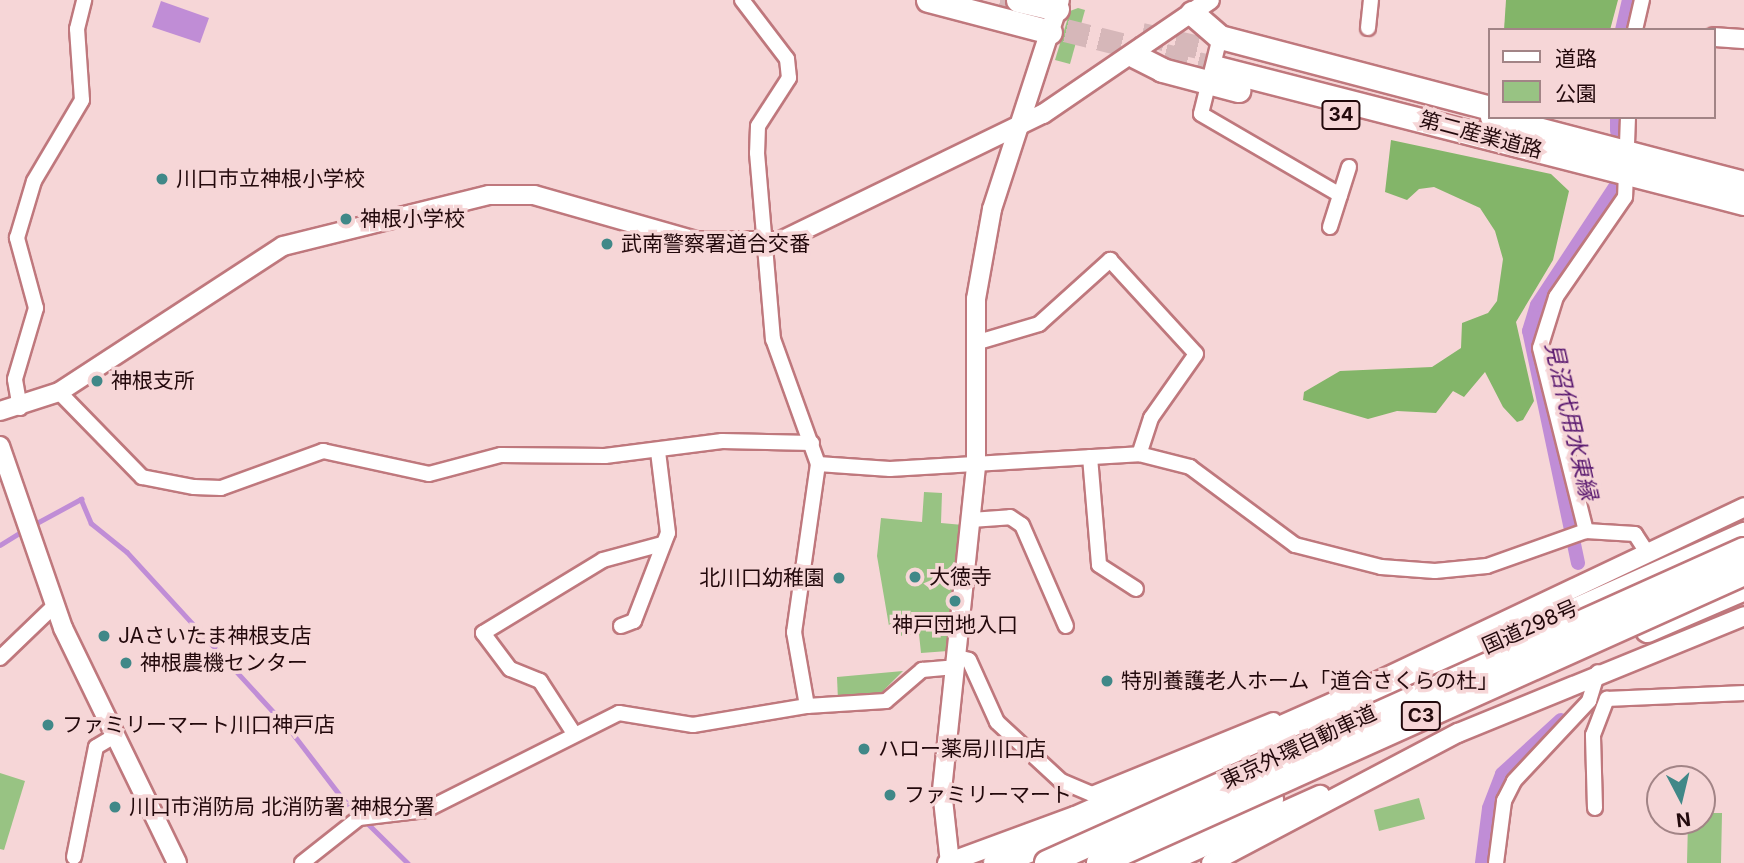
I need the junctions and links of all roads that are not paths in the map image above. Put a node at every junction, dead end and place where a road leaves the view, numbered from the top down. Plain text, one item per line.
1 (84, 0) edge
2 (742, 0) edge
3 (928, 0) edge
4 (1018, 0) tunnel mouth
5 (1371, 0) edge
6 (1642, 0) edge
7 (1058, 5) edge
8 (1201, 7) edge
9 (1368, 28) dead end
10 (1635, 28) edge
11 (1050, 32) junction
12 (1716, 37) edge
13 (1744, 39) edge
14 (1135, 56) junction
15 (1216, 60) junction
16 (1488, 108) edge
17 (1488, 116) edge
18 (1503, 119) edge
19 (1628, 119) edge
20 (1521, 122) edge
21 (1019, 127) junction
22 (1628, 163) junction
23 (1349, 167) dead end
24 (1744, 183) edge
25 (1340, 195) junction
26 (1744, 203) edge
27 (1330, 227) dead end
28 (763, 244) junction
29 (975, 343) junction
30 (59, 392) junction
31 (20, 408) junction
32 (0, 411) edge
33 (812, 443) junction
34 (0, 446) edge
35 (658, 451) junction
36 (1139, 454) junction
37 (1090, 457) junction
38 (818, 464) junction
39 (976, 465) junction
40 (5, 482) edge
41 (1744, 507) edge
42 (971, 520) junction
43 (1586, 531) junction
44 (1744, 534) edge
45 (662, 544) junction
46 (1744, 550) edge
47 (1651, 561) junction
48 (1744, 573) edge
49 (1744, 588) edge
50 (1136, 589) dead end
51 (54, 606) junction
52 (1744, 616) edge
53 (621, 626) dead end
54 (1066, 626) dead end
55 (0, 658) edge
56 (956, 662) junction
57 (1598, 672) junction
58 (1744, 693) edge
59 (1334, 702) junction
60 (807, 706) junction
61 (573, 732) junction
62 (1458, 733) junction
63 (114, 736) junction
64 (1595, 808) dead end
65 (1095, 824) junction
66 (74, 857) dead end
67 (949, 862) edge
68 (177, 863) edge
69 (303, 863) edge
70 (996, 863) edge
71 (1011, 863) edge
72 (1047, 863) edge
73 (1099, 863) edge
74 (1130, 863) edge
75 (1168, 863) edge
76 (1211, 863) edge
77 (1496, 863) edge

1 - 31 street
2 - 28 street
3 - 11 main road
4 - 7 main road
5 - 9 street
6 - 10 street
7 - 11 street
8 - 14 street
8 - 15 main road, 34
11 - 21 street
12 - 13 street
14 - 15 main road, 34
14 - 21 street
15 - 16 main road, 34
15 - 17 main road, 第二産業道路 / 34
15 - 22 main road, 第二産業道路 / 34
15 - 25 street
18 - 20 main road, 第二産業道路 / 34
19 - 22 street
20 - 22 main road, 第二産業道路 / 34
21 - 28 street
21 - 29 street
22 - 24 main road, 第二産業道路 / 34
22 - 26 main road, 第二産業道路 / 34
22 - 43 street
23 - 25 street
25 - 27 street
28 - 30 street
28 - 33 street
29 - 36 street
29 - 39 street
30 - 31 street
30 - 35 street
31 - 32 street
33 - 35 street
33 - 38 street
34 - 40 street
35 - 45 street
36 - 37 street
36 - 43 street
37 - 39 street
37 - 50 street
38 - 39 street
38 - 60 street
39 - 42 street
40 - 51 street
41 - 47 street
42 - 54 street
42 - 56 street
43 - 47 street
44 - 65 main road, 国道298号
45 - 53 street
45 - 61 street
46 - 72 highway, 東京外環自動車道 / C3, bridge
47 - 59 street
48 - 73 highway, 東京外環自動車道 / C3, bridge
49 - 74 main road
51 - 55 street
51 - 63 street
52 - 57 street
56 - 59 street
56 - 60 street
56 - 67 street
57 - 62 street
57 - 77 street
58 - 64 street
59 - 67 street
60 - 61 street
61 - 69 street
62 - 75 street
62 - 76 street
63 - 66 street
63 - 68 street
65 - 70 highway
65 - 71 main road, 国道298号

